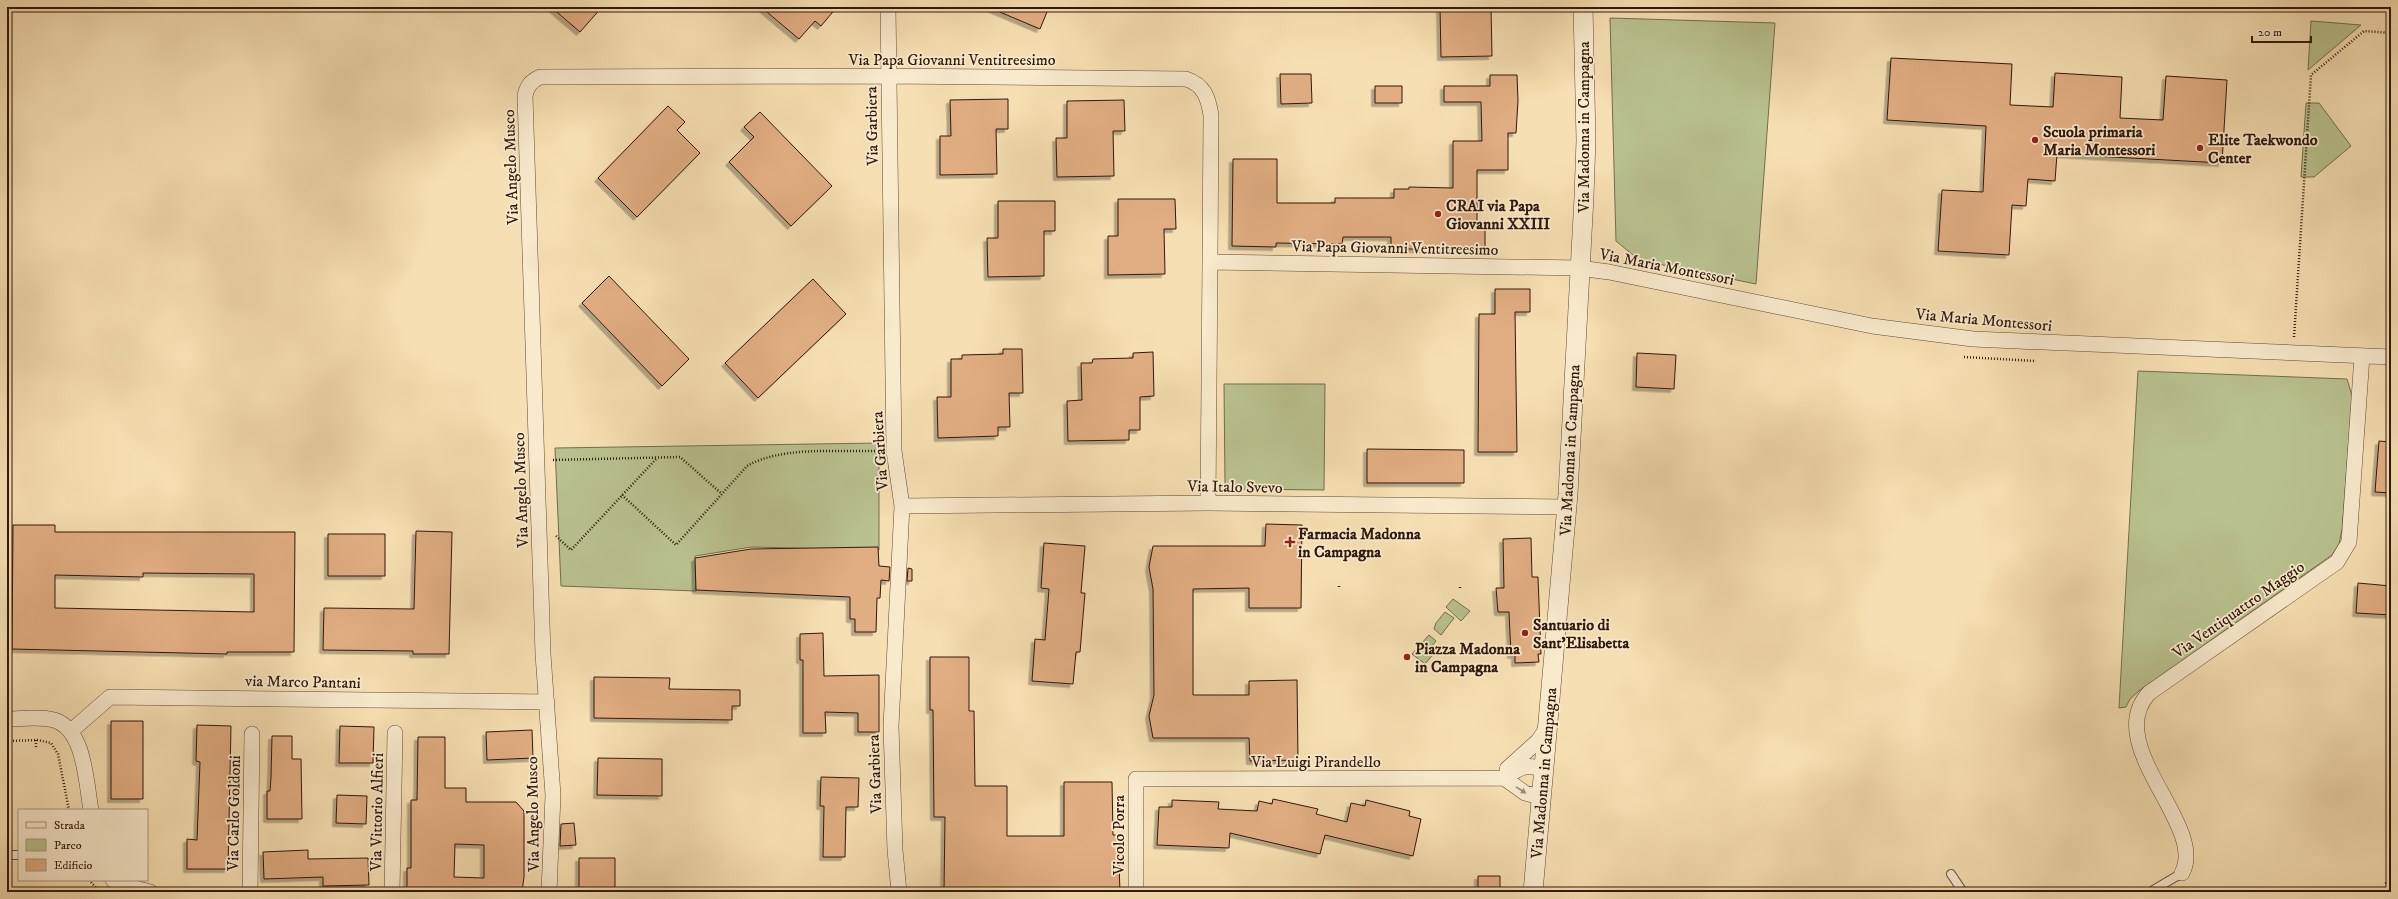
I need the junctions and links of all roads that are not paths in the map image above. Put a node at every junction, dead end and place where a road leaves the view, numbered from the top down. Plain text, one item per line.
1 (888, 7) edge
2 (1583, 7) edge
3 (888, 76) junction
4 (527, 88) joint
5 (1210, 262) junction
6 (1579, 268) junction
7 (2362, 356) junction
8 (2391, 357) edge
9 (1208, 504) junction
10 (902, 506) junction
11 (1567, 507) junction
12 (546, 702) junction
13 (7, 719) edge
14 (1547, 728) junction
15 (71, 731) junction
16 (395, 733) dead end
17 (252, 734) dead end
18 (1543, 770) junction
19 (1136, 779) joint
20 (1500, 779) junction
21 (1540, 797) junction
22 (91, 809) edge
23 (7, 855) edge
24 (18, 855) edge
25 (1951, 874) dead end
26 (2182, 874) joint
27 (114, 881) edge
28 (150, 892) edge
29 (250, 892) edge
30 (392, 892) edge
31 (550, 892) edge
32 (899, 892) edge
33 (1136, 892) edge
34 (1533, 892) edge
35 (1963, 892) edge
36 (2150, 892) edge

1 - 3 street, Via Garbiera
2 - 6 street, Via Madonna in Campagna
3 - 4 street, Via Papa Giovanni Ventitreesimo
3 - 5 street, Via Papa Giovanni Ventitreesimo
3 - 10 street, Via Garbiera
4 - 12 street, Via Angelo Musco
5 - 6 street, Via Papa Giovanni Ventitreesimo
5 - 9 street, Via Papa Giovanni Ventitreesimo
6 - 7 street, Via Maria Montessori
6 - 11 street, Via Madonna in Campagna
7 - 8 street, Via Maria Montessori
7 - 26 street, Via Ventiquattro Maggio
9 - 10 street, Via Italo Svevo
9 - 11 street, Via Italo Svevo
10 - 32 street, Via Garbiera
11 - 14 street, Via Madonna in Campagna
12 - 15 street, via Marco Pantani
12 - 31 street, Via Angelo Musco
13 - 15 street
14 - 18 street, Via Madonna in Campagna
14 - 20 street
15 - 22 street
16 - 30 street, Via Vittorio Alfieri
17 - 29 street, Via Carlo Goldoni
18 - 20 street
18 - 21 street, Via Madonna in Campagna
19 - 20 street, Via Luigi Pirandello
19 - 33 street, Vicolo Porra
20 -> 21 street
21 - 34 street, Via Madonna in Campagna
23 - 24 lane
25 - 35 lane
26 - 36 lane
27 - 28 street

